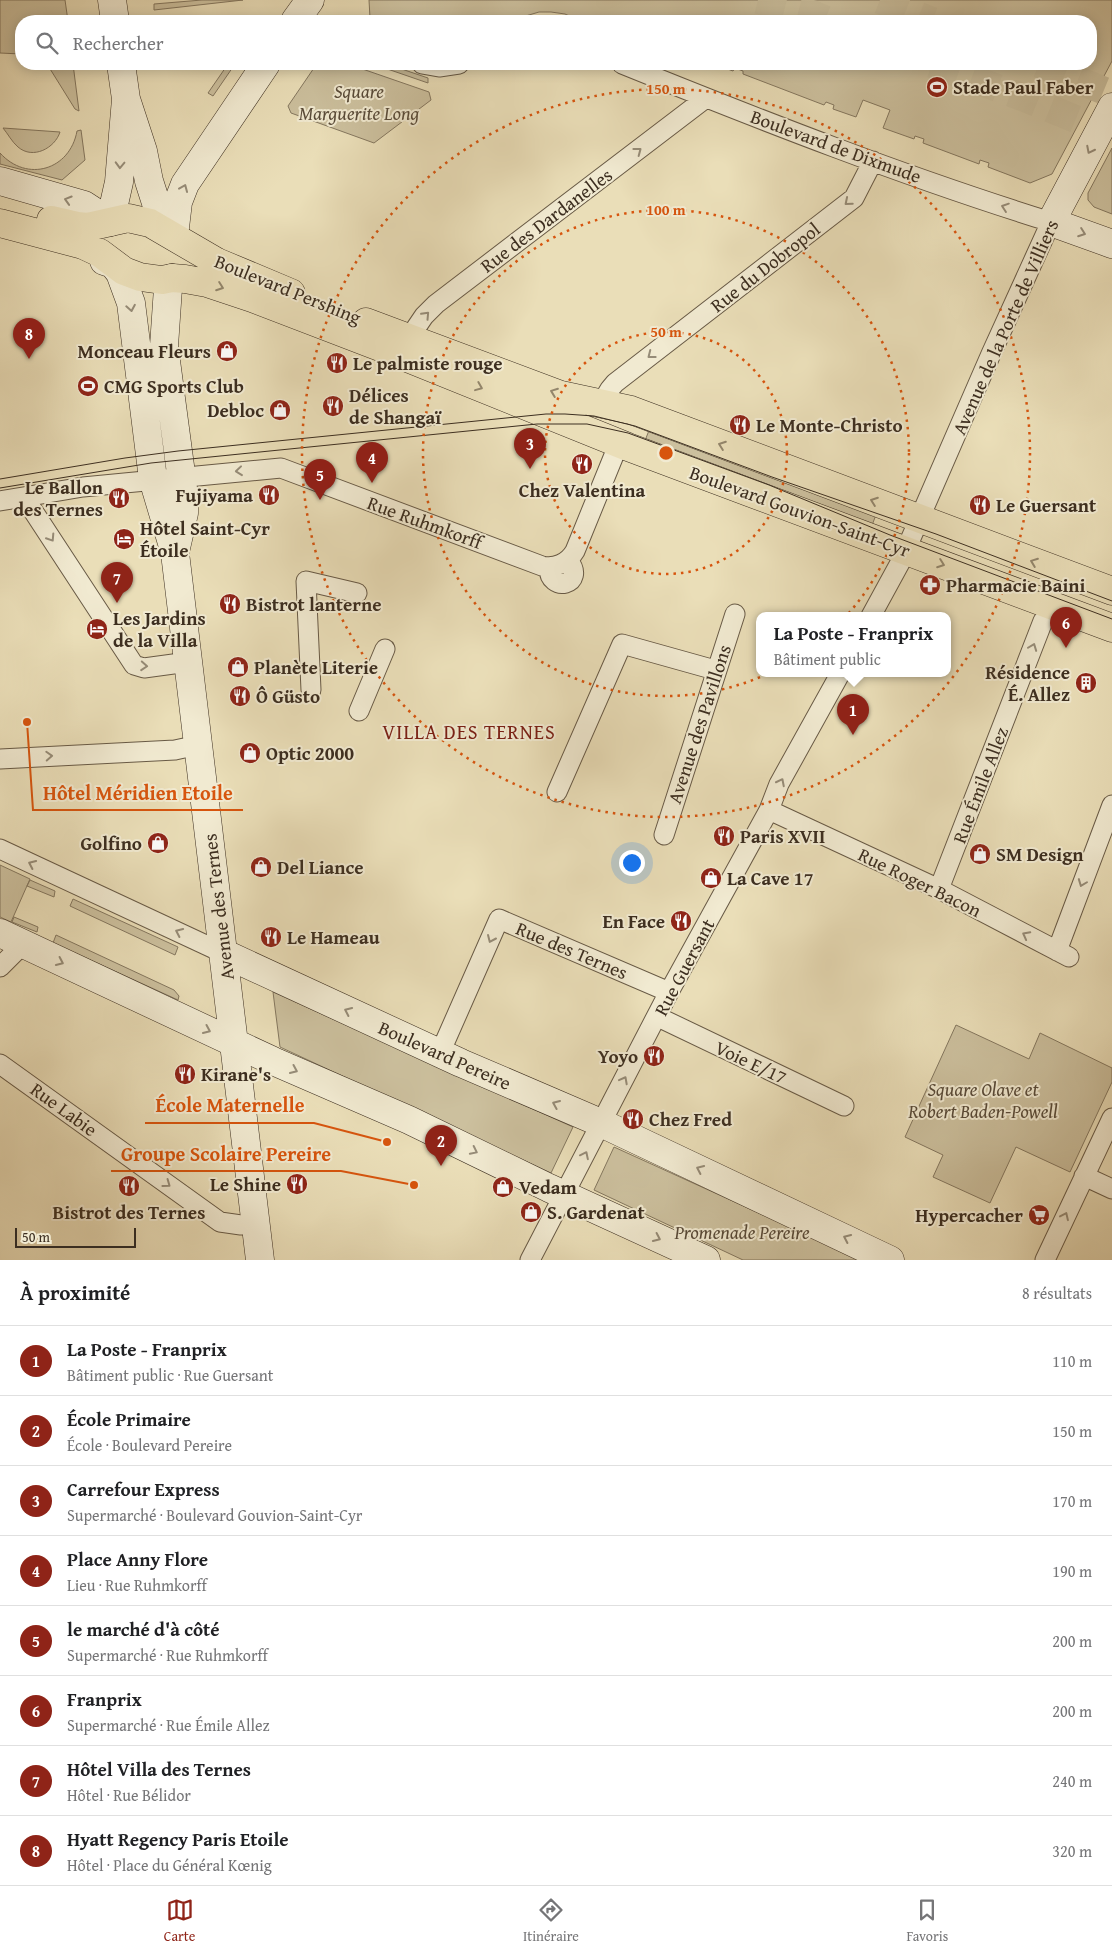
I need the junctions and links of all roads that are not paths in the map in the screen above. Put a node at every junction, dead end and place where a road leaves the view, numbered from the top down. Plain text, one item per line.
1 (122, 70) edge
2 (262, 70) edge
3 (637, 70) edge
4 (706, 98) junction
5 (126, 99) junction
6 (1112, 107) edge
7 (873, 161) junction
8 (0, 181) edge
9 (0, 207) edge
10 (110, 222) junction
11 (1051, 222) junction
12 (0, 223) edge
13 (174, 236) junction
14 (0, 237) edge
15 (1112, 244) edge
16 (113, 264) junction
17 (172, 278) junction
18 (403, 346) junction
19 (437, 359) junction
20 (601, 404) junction
21 (619, 443) junction
22 (152, 467) junction
23 (182, 477) junction
24 (24, 497) junction
25 (0, 502) edge
26 (920, 519) junction
27 (906, 550) junction
28 (175, 553) junction
29 (1112, 591) edge
30 (356, 593) dead end
31 (1065, 610) junction
32 (873, 612) edge
33 (735, 614) dead end
34 (1112, 628) edge
35 (385, 648) dead end
36 (188, 662) junction
37 (715, 670) junction
38 (838, 677) edge
39 (311, 690) dead end
40 (359, 711) dead end
41 (198, 745) junction
42 (0, 759) edge
43 (557, 792) dead end
44 (1112, 805) edge
45 (769, 810) junction
46 (664, 835) dead end
47 (0, 849) edge
48 (939, 888) junction
49 (12, 939) edge
50 (224, 952) junction
51 (0, 967) edge
52 (669, 992) junction
53 (658, 1018) junction
54 (234, 1042) junction
55 (440, 1053) junction
56 (0, 1064) edge
57 (844, 1106) dead end
58 (1112, 1118) edge
59 (601, 1123) junction
60 (1084, 1176) junction
61 (1112, 1189) edge
62 (565, 1195) junction
63 (255, 1224) junction
64 (884, 1259) edge
65 (260, 1260) edge
66 (530, 1260) edge
67 (706, 1260) edge
68 (1044, 1260) edge

1 - 5 main road
13 -> 2 main road
3 - 4 street, Boulevard de Dixmude
4 - 7 street, Boulevard de Dixmude
18 -> 4 street, Rue des Dardanelles
5 -> 10 main road
5 - 13 main road
6 -> 11 main road, Avenue de la Porte de Villiers
11 -> 7 street, Boulevard de Dixmude
7 -> 20 street, Rue du Dobropol
10 -> 8 main road
9 - 10 main road, Boulevard Pershing
10 - 13 main road, Boulevard Pershing
10 - 16 main road
11 -> 15 main road
11 - 26 street, Avenue de la Porte de Villiers
12 - 16 main road, Boulevard Pershing
13 - 17 main road
13 - 18 main road, Boulevard Pershing
14 - 16 main road, Boulevard Pershing
16 - 17 main road, Boulevard Pershing
16 -> 22 main road, Avenue des Ternes
17 -> 18 main road, Boulevard Pershing
17 - 23 main road, Avenue des Ternes
18 - 19 main road, Boulevard Pershing
20 -> 19 main road, Boulevard Gouvion-Saint-Cyr
19 -> 21 main road, Boulevard Gouvion-Saint-Cyr
26 -> 20 main road, Boulevard Gouvion-Saint-Cyr
21 -> 23 street, Rue Ruhmkorff
21 - 27 main road, Boulevard Gouvion-Saint-Cyr
22 - 23 street
22 - 24 street
22 - 28 main road, Avenue des Ternes
23 - 28 main road, Avenue des Ternes
24 - 25 street
24 -> 36 street
26 - 27 street, Avenue de la Porte de Villiers
29 -> 26 main road, Boulevard Gouvion-Saint-Cyr
27 -> 31 main road, Boulevard Gouvion-Saint-Cyr
27 - 32 street
28 - 36 main road, Avenue des Ternes
30 - 39 street
31 - 34 main road, Boulevard Gouvion-Saint-Cyr
48 -> 31 street, Rue Émile Allez
33 - 37 street, Avenue des Pavillons
35 - 40 street
36 - 41 main road, Avenue des Ternes
37 - 43 street
37 - 46 street, Avenue des Pavillons
45 -> 38 street, Rue Guersant
42 -> 41 street
41 - 50 main road, Avenue des Ternes
44 -> 48 street, Rue Roger Bacon
45 - 48 street, Rue Roger Bacon
45 - 52 street, Rue Guersant
50 -> 47 street, Boulevard Pereire
49 - 51 street
49 -> 54 main road
50 - 54 main road, Avenue des Ternes
55 -> 50 main road, Boulevard Pereire
52 - 53 street, Rue Guersant
52 -> 55 street, Rue des Ternes
53 - 57 street, Voie E/17
59 -> 53 street, Rue Guersant
54 -> 62 main road
54 - 63 main road, Avenue des Ternes
59 -> 55 main road, Boulevard Pereire
56 -> 63 street, Rue Labie
58 - 60 street
62 -> 59 street, Rue Guersant
64 -> 59 main road, Boulevard Pereire
60 - 61 street
68 -> 60 street
62 - 66 street, Rue Guersant
62 -> 67 main road
63 - 65 main road, Avenue des Ternes

